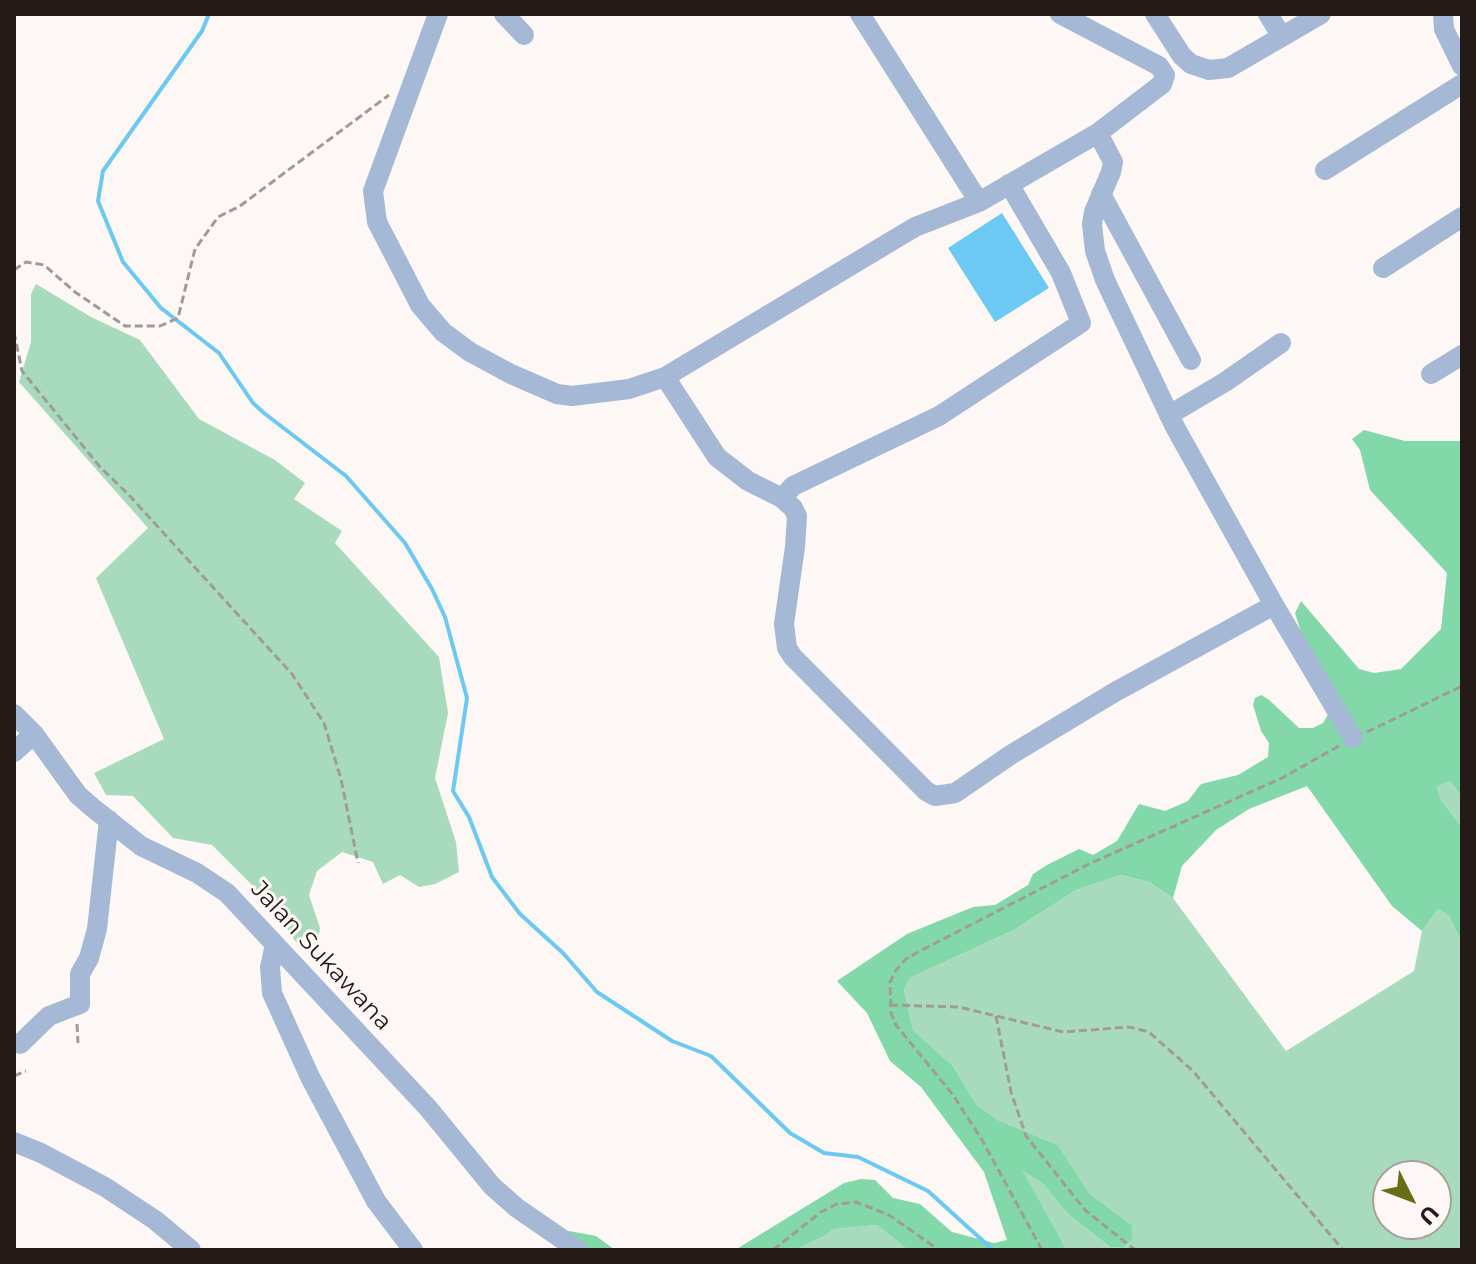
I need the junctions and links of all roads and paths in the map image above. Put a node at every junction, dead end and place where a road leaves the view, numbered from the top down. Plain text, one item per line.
1 (438, 14) edge
2 (504, 14) edge
3 (860, 14) edge
4 (1060, 14) edge
5 (1155, 14) edge
6 (1268, 14) edge
7 (1321, 14) edge
8 (1443, 14) edge
9 (524, 35) dead end
10 (1282, 37) junction
11 (1462, 66) edge
12 (1462, 84) edge
13 (389, 95) dead end
14 (1098, 133) junction
15 (1325, 170) dead end
16 (1009, 184) junction
17 (1101, 194) junction
18 (979, 202) junction
19 (1462, 217) edge
20 (1383, 268) dead end
21 (14, 270) edge
22 (14, 332) edge
23 (1281, 343) dead end
24 (1462, 355) edge
25 (1191, 360) dead end
26 (1431, 374) dead end
27 (665, 377) junction
28 (1169, 415) junction
29 (782, 498) junction
30 (1274, 605) junction
31 (1462, 686) edge
32 (14, 714) edge
33 (34, 734) junction
34 (1353, 738) junction
35 (14, 752) edge
36 (109, 820) junction
37 (358, 863) dead end
38 (275, 945) junction
39 (890, 1005) junction
40 (996, 1016) junction
41 (20, 1044) dead end
42 (26, 1071) dead end
43 (14, 1076) edge
44 (14, 1142) edge
45 (191, 1250) edge
46 (413, 1250) edge
47 (578, 1250) edge
48 (773, 1250) edge
49 (939, 1250) edge
50 (1042, 1250) edge
51 (1135, 1250) edge
52 (1343, 1250) edge

1 - 27 street
2 - 9 street
3 - 18 street
4 - 14 street
5 - 10 street
6 - 10 street
7 - 10 street
8 - 11 street
12 - 15 street
13 - 21 path
14 - 16 street
14 - 17 street
16 - 18 street
16 - 29 street
17 - 25 street
17 - 28 street
18 - 27 street
19 - 20 street
22 - 37 path
23 - 28 street
24 - 26 street
27 - 29 street
28 - 30 street
29 - 30 street
30 - 34 street
31 - 34 path
32 - 33 street, Jalan Sukawana
33 - 35 street
33 - 36 street, Jalan Sukawana
34 - 39 path
36 - 38 street, Jalan Sukawana
36 - 41 street
38 - 46 street
38 - 47 street, Jalan Sukawana
39 - 40 path
39 - 50 path
40 - 51 path
40 - 52 path
42 - 43 path
44 - 45 street
48 - 49 path

